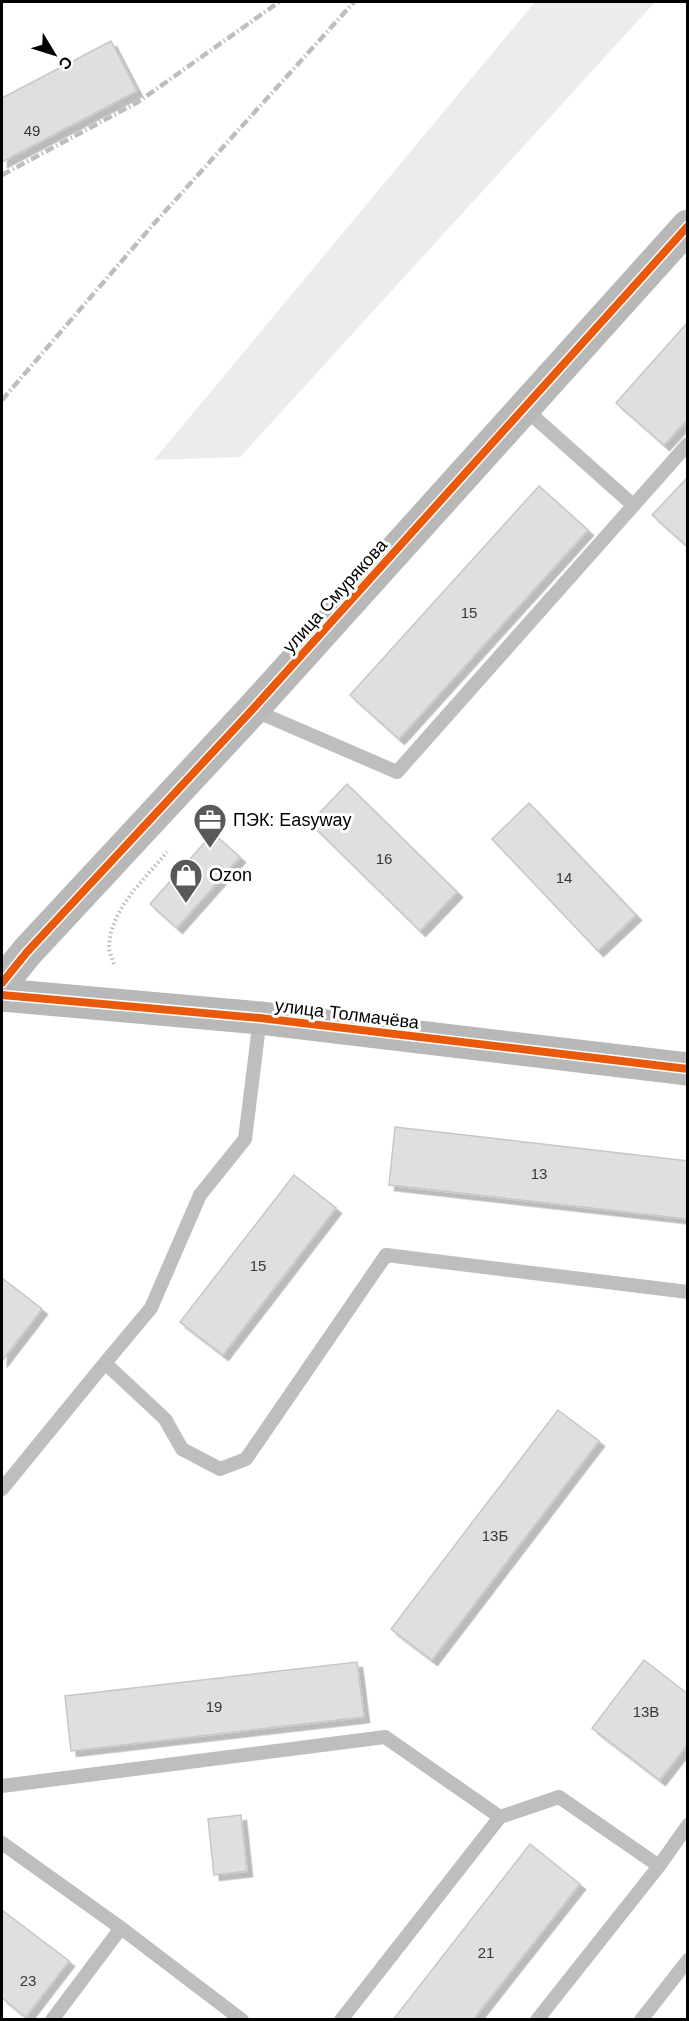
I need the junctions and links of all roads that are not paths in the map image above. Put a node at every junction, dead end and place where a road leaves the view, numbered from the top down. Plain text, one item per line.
1 (687, 226) edge
2 (524, 408) junction
3 (687, 444) edge
4 (633, 505) junction
5 (252, 710) junction
6 (2, 983) edge
7 (2, 995) edge
8 (260, 1018) junction
9 (687, 1069) edge
10 (687, 1292) edge
11 (105, 1363) junction
12 (2, 1489) edge
13 (2, 1786) edge
14 (500, 1817) junction
15 (687, 1825) edge
16 (2, 1843) edge
17 (659, 1866) junction
18 (121, 1928) junction
19 (687, 1960) edge
20 (52, 2019) edge
21 (242, 2019) edge
22 (341, 2019) edge
23 (537, 2019) edge
24 (641, 2019) edge

1 - 2 street, улица Смурякова
2 - 4 lane
2 - 5 street, улица Смурякова
3 - 4 lane
4 - 5 lane
5 - 6 street, улица Смурякова
7 - 8 street, улица Толмачёва
8 - 9 street, улица Толмачёва
8 - 11 lane
10 - 11 lane
11 - 12 lane
13 - 14 lane
14 - 17 lane
14 - 22 lane
15 - 17 lane
16 - 18 lane
17 - 23 lane
18 - 20 lane
18 - 21 lane
19 - 24 lane

